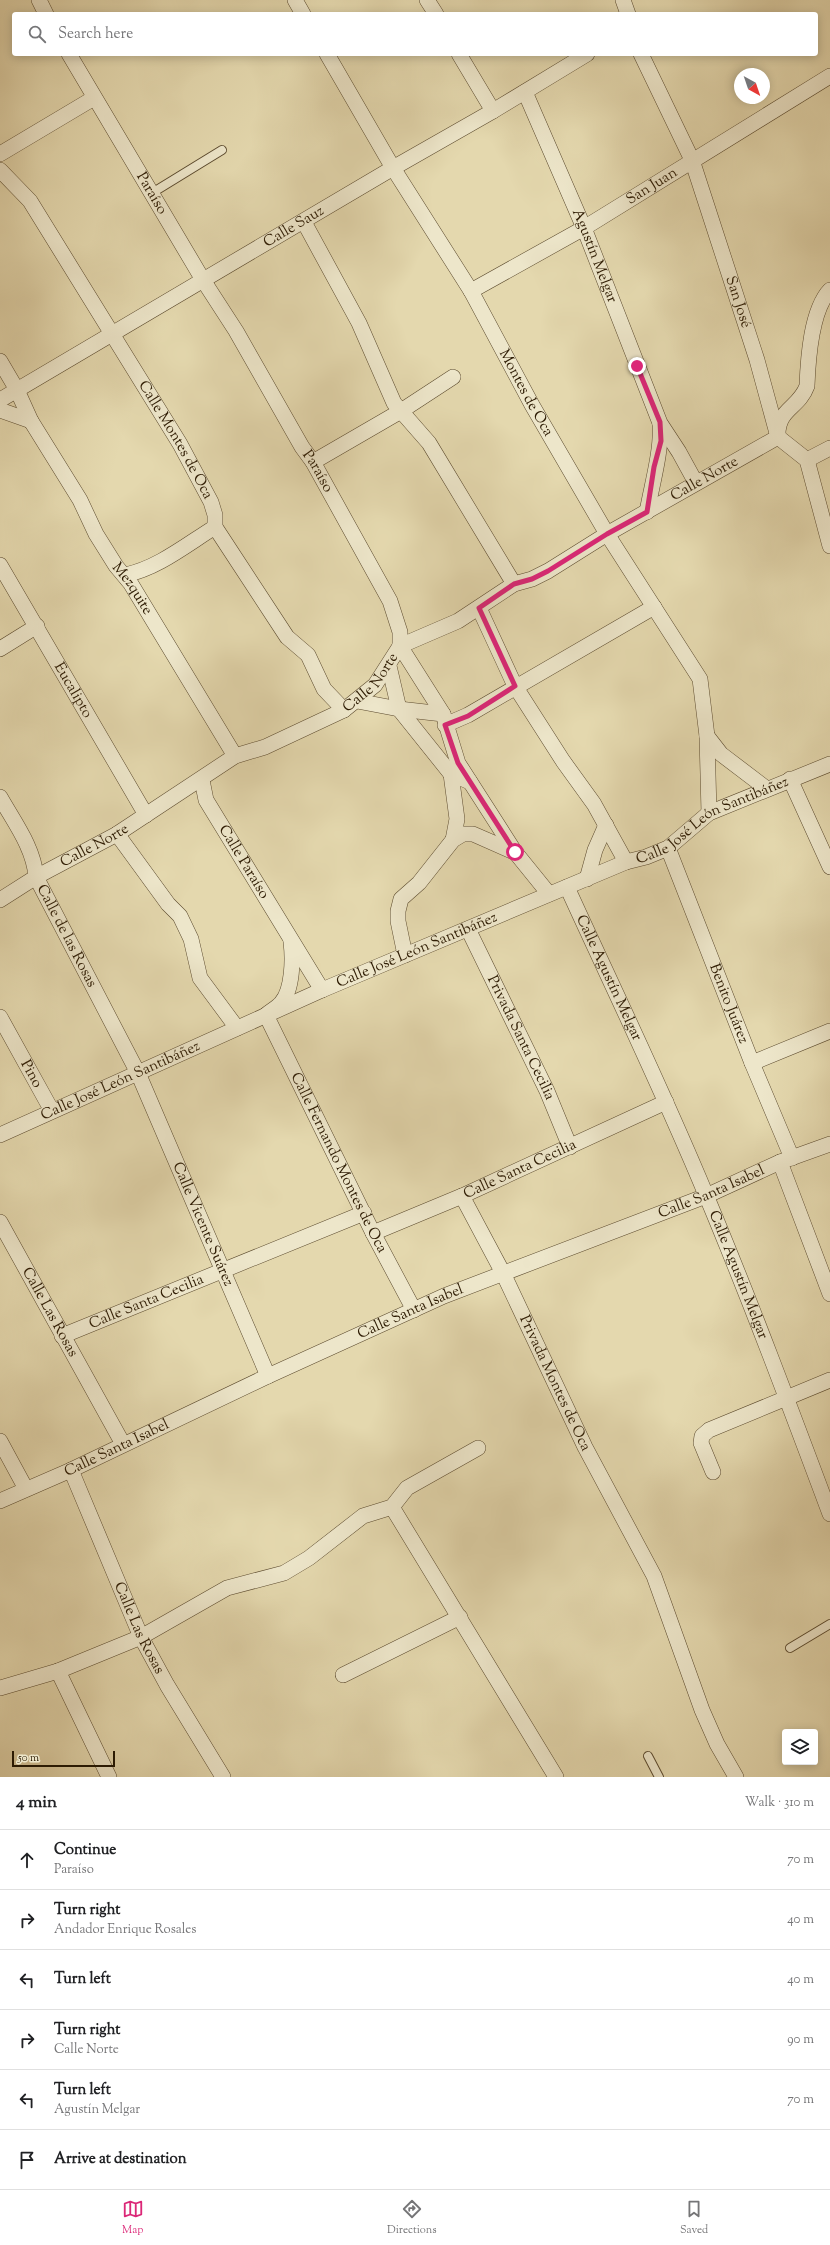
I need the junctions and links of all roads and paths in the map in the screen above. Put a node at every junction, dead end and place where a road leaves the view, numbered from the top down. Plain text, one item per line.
1 (39, 0) edge
2 (295, 0) edge
3 (427, 0) edge
4 (624, 0) edge
5 (45, 12) edge
6 (302, 12) edge
7 (435, 12) edge
8 (627, 12) edge
9 (70, 56) edge
10 (328, 56) edge
11 (460, 56) edge
12 (584, 56) edge
13 (642, 56) edge
14 (830, 76) edge
15 (525, 92) junction
16 (94, 98) junction
17 (493, 111) junction
18 (222, 150) dead end
19 (0, 154) edge
20 (692, 160) junction
21 (393, 168) junction
22 (0, 170) edge
23 (152, 193) junction
24 (304, 222) junction
25 (584, 228) junction
26 (203, 280) junction
27 (829, 290) edge
28 (471, 291) junction
29 (111, 336) junction
30 (0, 361) edge
31 (453, 378) dead end
32 (17, 390) junction
33 (0, 400) edge
34 (0, 410) edge
35 (401, 412) junction
36 (31, 421) junction
37 (660, 422) junction
38 (778, 437) junction
39 (830, 448) edge
40 (807, 460) junction
41 (313, 462) junction
42 (696, 483) junction
43 (647, 512) junction
44 (215, 527) junction
45 (607, 534) junction
46 (830, 546) edge
47 (0, 565) edge
48 (124, 575) junction
49 (514, 584) junction
50 (654, 607) junction
51 (479, 608) junction
52 (37, 626) junction
53 (400, 646) junction
54 (0, 649) edge
55 (389, 666) junction
56 (515, 686) junction
57 (357, 701) junction
58 (399, 709) junction
59 (344, 710) junction
60 (444, 719) junction
61 (707, 736) junction
62 (235, 756) junction
63 (830, 764) edge
64 (451, 774) junction
65 (790, 779) junction
66 (202, 780) junction
67 (470, 782) junction
68 (767, 789) junction
69 (0, 797) edge
70 (709, 813) junction
71 (146, 815) junction
72 (606, 825) junction
73 (117, 834) junction
74 (453, 840) junction
75 (668, 848) junction
76 (515, 852) junction
77 (626, 862) junction
78 (830, 867) edge
79 (36, 877) junction
80 (587, 879) junction
81 (567, 887) junction
82 (549, 894) junction
83 (0, 900) edge
84 (468, 929) junction
85 (291, 942) junction
86 (405, 956) junction
87 (322, 990) junction
88 (266, 1015) junction
89 (0, 1017) edge
90 (237, 1028) junction
91 (830, 1031) edge
92 (752, 1063) junction
93 (138, 1073) junction
94 (666, 1102) junction
95 (52, 1111) junction
96 (0, 1135) edge
97 (830, 1144) edge
98 (570, 1147) junction
99 (786, 1160) junction
100 (462, 1196) junction
101 (706, 1196) junction
102 (364, 1213) junction
103 (0, 1222) edge
104 (373, 1234) junction
105 (222, 1271) junction
106 (503, 1273) junction
107 (830, 1294) edge
108 (414, 1310) junction
109 (62, 1336) junction
110 (268, 1376) junction
111 (830, 1380) edge
112 (787, 1399) junction
113 (0, 1441) edge
114 (123, 1444) junction
115 (478, 1448) dead end
116 (71, 1470) junction
117 (713, 1472) dead end
118 (26, 1489) junction
119 (0, 1501) edge
120 (392, 1507) junction
121 (830, 1514) edge
122 (460, 1617) junction
123 (830, 1624) edge
124 (141, 1637) junction
125 (790, 1648) dead end
126 (58, 1671) junction
127 (343, 1675) dead end
128 (0, 1688) edge
129 (648, 1756) dead end
130 (109, 1777) edge
131 (224, 1777) edge
132 (556, 1777) edge
133 (659, 1777) edge
134 (736, 1777) edge

1 - 5 street
2 - 6 street
3 - 7 street
4 - 8 street
9 - 16 street, Paraíso
10 - 21 street, Montes de Oca
11 - 17 street
12 - 15 street, Calle Sauz
13 - 20 street, San José
14 - 20 street, San Juan
15 - 17 street, Calle Sauz
15 - 25 street, Agustín Melgar
16 - 19 street
16 - 23 street, Paraíso
17 - 21 street, Calle Sauz
18 - 23 lane
20 - 25 street, San Juan
20 - 38 street, San José
21 - 24 street, Calle Sauz
21 - 28 street, Montes de Oca
22 - 29 street, Calle Montes de Oca
23 - 26 street, Paraíso
24 - 26 street, Calle Sauz
24 - 35 street
25 - 28 street, San Juan
25 - 37 street, Agustín Melgar
26 - 29 street, Calle Sauz
26 - 41 street, Paraíso
27 - 38 street
28 - 45 street, Montes de Oca
29 - 32 street, Calle Sauz
29 - 44 street, Calle Montes de Oca
30 - 32 street, Mezquite
31 - 35 street
32 - 33 street, Calle Sauz
32 - 36 street, Mezquite
34 - 36 street
35 - 41 street
35 - 49 street
36 - 48 street, Mezquite
37 - 42 street, Agustín Melgar
37 - 43 street, Agustín Melgar
38 - 40 street
38 - 42 street, Calle Norte
39 - 40 street
40 - 46 street
41 - 53 street, Paraíso
42 - 43 street, Calle Norte
43 - 45 street, Calle Norte
44 - 48 street
44 - 59 street, Calle Montes de Oca
45 - 49 street, Calle Norte
45 - 50 street, Montes de Oca
47 - 52 street, Eucalipto
48 - 62 street, Mezquite
49 - 51 street, Calle Norte
50 - 56 street
50 - 61 street, Montes de Oca
51 - 53 street, Calle Norte
51 - 56 street
52 - 54 street
52 - 71 street, Eucalipto
53 - 55 street, Calle Norte
53 - 60 street, Paraíso
55 - 57 street, Calle Norte
55 - 58 street
56 - 60 street
56 - 72 street
57 - 58 street
57 - 59 street, Calle Norte
58 - 60 street
58 - 64 street
59 - 62 street, Calle Norte
60 - 67 street, Paraíso
61 - 68 street
61 - 70 street, Montes de Oca
62 - 66 street, Calle Norte
63 - 65 street, Calle José León Santibáñez
64 - 67 street
64 - 74 street
65 - 68 street, Calle José León Santibáñez
65 - 78 street
66 - 71 street, Calle Norte
66 - 85 street, Calle Paraíso
67 - 76 street, Paraíso
68 - 70 street, Calle José León Santibáñez
69 - 79 street, Calle de las Rosas
70 - 75 street, Calle José León Santibáñez
71 - 73 street, Calle Norte
72 - 77 street
72 - 80 street
73 - 79 street, Calle Norte
73 - 90 street
74 - 76 street
74 - 86 street
75 - 77 street, Calle José León Santibáñez
75 - 92 street, Benito Juárez
76 - 82 street, Paraíso
77 - 80 street, Calle José León Santibáñez
79 - 83 street, Calle Norte
79 - 93 street, Calle de las Rosas
80 - 81 street, Calle José León Santibáñez
81 - 82 street, Calle José León Santibáñez
81 - 94 street, Calle Agustín Melgar
82 - 84 street, Calle José León Santibáñez
84 - 86 street, Calle José León Santibáñez
84 - 98 street, Privada Santa Cecilia
85 - 87 street, Calle Paraíso
85 - 88 street, Calle Paraíso
86 - 87 street, Calle José León Santibáñez
87 - 88 street, Calle José León Santibáñez
88 - 90 street, Calle José León Santibáñez
88 - 102 street, Calle Fernando Montes de Oca
89 - 95 street, Pino
90 - 93 street, Calle José León Santibáñez
91 - 92 street
92 - 99 street, Benito Juárez
93 - 95 street, Calle José León Santibáñez
93 - 105 street, Calle Vicente Suárez
94 - 98 street, Calle Santa Cecilia
94 - 101 street, Calle Agustín Melgar
95 - 96 street, Calle José León Santibáñez
97 - 99 street, Calle Santa Isabel
98 - 100 street, Calle Santa Cecilia
99 - 101 street, Calle Santa Isabel
99 - 107 street, Benito Juárez
100 - 104 street, Calle Santa Cecilia
100 - 106 street
101 - 106 street, Calle Santa Isabel
101 - 112 street, Calle Agustín Melgar
102 - 104 street, Calle Fernando Montes de Oca
102 - 105 street, Calle Santa Cecilia
103 - 109 street, Calle Las Rosas
104 - 108 street, Calle Fernando Montes de Oca
105 - 109 street, Calle Santa Cecilia
105 - 110 street, Calle Vicente Suárez
106 - 108 street, Calle Santa Isabel
106 - 134 street, Privada Montes de Oca
108 - 110 street, Calle Santa Isabel
109 - 114 street, Calle Las Rosas
110 - 114 street, Calle Santa Isabel
111 - 112 street
112 - 117 street
112 - 121 street, Calle Agustín Melgar
113 - 118 street
114 - 116 street, Calle Santa Isabel
115 - 120 street
116 - 118 street, Calle Santa Isabel
116 - 124 street, Calle Las Rosas
118 - 119 street, Calle Santa Isabel
120 - 122 street
120 - 124 street
122 - 127 street
122 - 132 street
123 - 125 lane
124 - 126 street
124 - 131 street, Calle Las Rosas
126 - 128 street
126 - 130 street
129 - 133 lane

